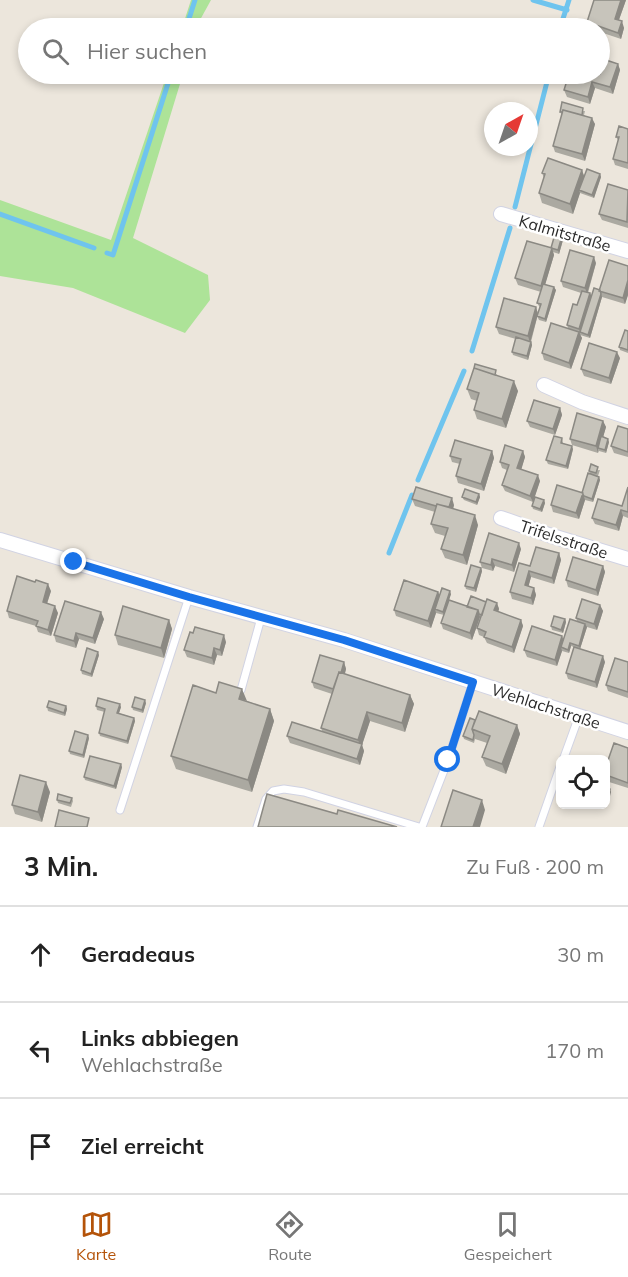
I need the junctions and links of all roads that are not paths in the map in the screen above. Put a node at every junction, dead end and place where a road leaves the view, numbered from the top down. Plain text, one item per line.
1 (501, 214) dead end
2 (628, 251) edge
3 (544, 385) dead end
4 (628, 417) edge
5 (501, 518) dead end
6 (0, 540) edge
7 (628, 559) edge
8 (189, 597) junction
9 (261, 618) junction
10 (473, 682) junction
11 (241, 690) edge
12 (579, 716) junction
13 (628, 732) edge
14 (564, 755) edge
15 (556, 781) edge
16 (120, 810) dead end
17 (257, 827) edge
18 (420, 827) edge
19 (539, 827) edge

1 - 2 street, Kalmitstraße
3 - 4 street
5 - 7 street, Trifelsstraße
6 - 8 street, Wehlachstraße
8 - 9 street, Wehlachstraße
8 - 16 lane
9 - 10 street, Wehlachstraße
9 - 11 lane
10 - 12 street, Wehlachstraße
10 - 18 lane
12 - 13 street, Wehlachstraße
12 - 14 lane
15 - 19 lane
17 - 18 lane

